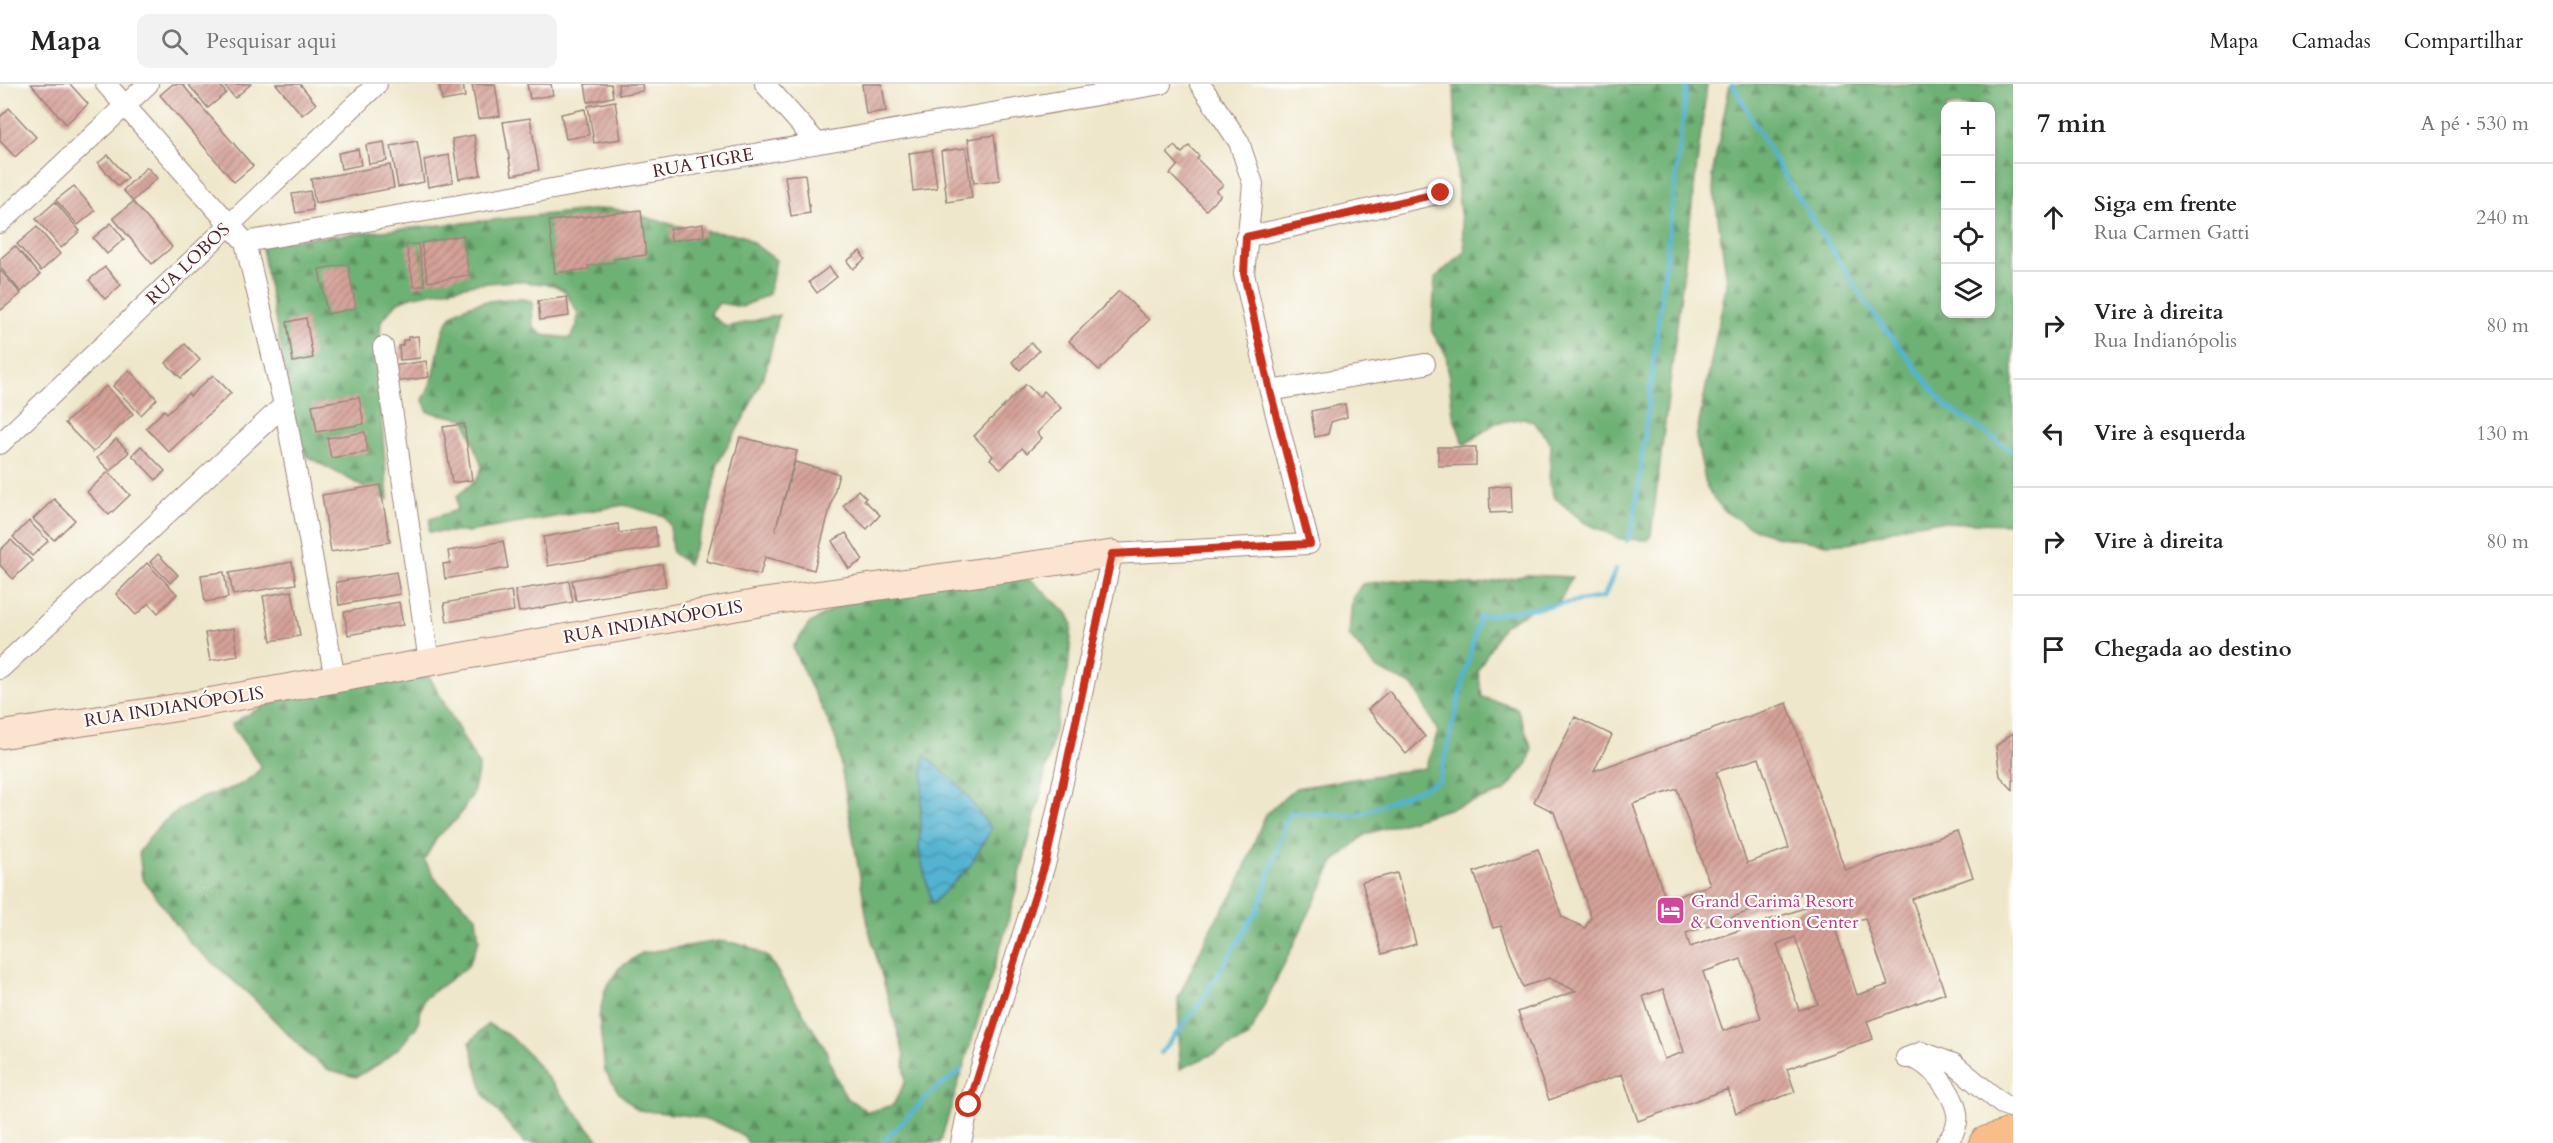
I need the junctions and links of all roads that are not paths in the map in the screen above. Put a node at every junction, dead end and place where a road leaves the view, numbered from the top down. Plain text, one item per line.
1 (106, 84) edge
2 (148, 84) edge
3 (377, 84) edge
4 (765, 84) edge
5 (1161, 84) edge
6 (1200, 84) edge
7 (125, 106) junction
8 (817, 143) junction
9 (1441, 193) dead end
10 (0, 223) edge
11 (230, 225) junction
12 (1246, 237) junction
13 (245, 242) junction
14 (383, 348) dead end
15 (1425, 364) dead end
16 (1270, 391) junction
17 (284, 405) junction
18 (0, 444) edge
19 (1112, 554) junction
20 (429, 662) junction
21 (0, 669) edge
22 (335, 679) junction
23 (1, 733) edge
24 (2013, 1108) edge
25 (2013, 1134) edge
26 (961, 1143) edge
27 (1946, 1143) edge
28 (1986, 1143) edge

1 - 7 street
2 - 7 street
3 - 11 street, RUA LOBOS
4 - 8 street
5 - 8 street, RUA TIGRE
6 - 12 street
7 - 10 street
7 - 11 street
8 - 13 street, RUA TIGRE
9 - 12 street
11 - 13 street
11 - 18 street, RUA LOBOS
12 - 16 street
13 - 17 street
14 - 20 street
15 - 16 street
16 - 19 street, RUA INDIANÓPOLIS
17 - 21 street
17 - 22 street
19 - 20 street, RUA INDIANÓPOLIS
19 - 26 street
20 - 22 street, RUA INDIANÓPOLIS
22 - 23 street, RUA INDIANÓPOLIS
24 - 27 street
25 - 28 highway

